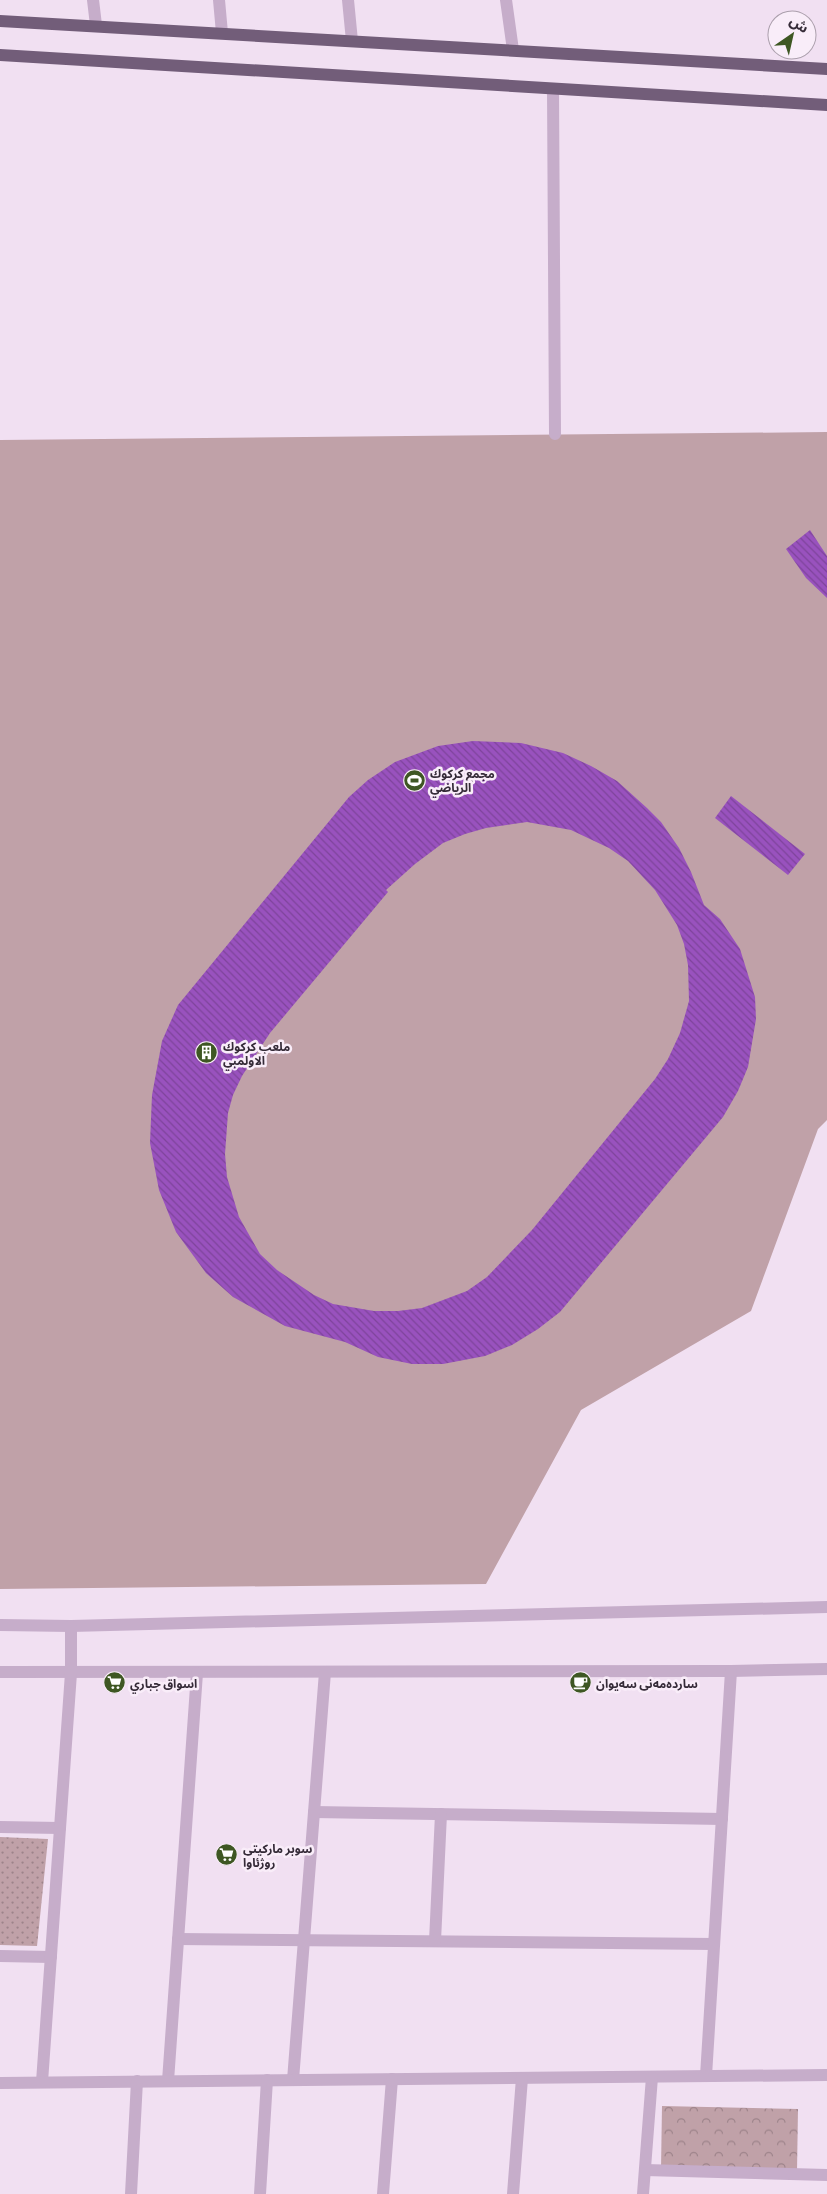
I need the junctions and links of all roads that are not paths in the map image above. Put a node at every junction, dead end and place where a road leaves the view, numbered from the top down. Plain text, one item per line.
1 (93, 0) edge
2 (219, 0) edge
3 (348, 0) edge
4 (506, 0) edge
5 (0, 21) edge
6 (96, 25) junction
7 (222, 33) junction
8 (352, 41) junction
9 (513, 50) junction
10 (0, 55) edge
11 (827, 69) edge
12 (553, 89) junction
13 (827, 105) edge
14 (555, 434) dead end
15 (827, 1607) edge
16 (0, 1625) edge
17 (71, 1626) junction
18 (827, 1669) edge
19 (732, 1671) junction
20 (0, 1672) edge
21 (325, 1672) junction
22 (71, 1673) junction
23 (197, 1673) junction
24 (314, 1812) junction
25 (440, 1814) junction
26 (722, 1819) junction
27 (0, 1827) edge
28 (60, 1828) junction
29 (178, 1939) junction
30 (304, 1940) junction
31 (436, 1941) junction
32 (714, 1944) junction
33 (0, 1956) edge
34 (51, 1957) junction
35 (827, 2075) edge
36 (706, 2076) junction
37 (652, 2077) junction
38 (522, 2078) junction
39 (392, 2079) junction
40 (267, 2080) junction
41 (293, 2080) junction
42 (137, 2081) junction
43 (168, 2081) junction
44 (42, 2082) junction
45 (0, 2083) edge
46 (645, 2170) junction
47 (827, 2175) edge
48 (131, 2194) edge
49 (260, 2194) edge
50 (383, 2194) edge
51 (513, 2194) edge
52 (643, 2194) edge

1 - 6 street
2 - 7 street
3 - 8 street
4 - 9 street
5 - 6 main road
6 - 7 main road
7 - 8 main road
8 - 9 main road
9 - 11 main road
10 - 12 main road
12 - 13 main road
12 - 14 street
15 - 17 street
16 - 17 street
17 - 22 street
18 - 19 street
19 - 21 street
19 - 26 street
20 - 22 street
21 - 23 street
21 - 24 street
22 - 23 street
22 - 28 street
23 - 29 street
24 - 25 street
24 - 30 street
25 - 26 street
25 - 31 street
26 - 32 street
27 - 28 street
28 - 34 street
29 - 30 street
29 - 43 street
30 - 31 street
30 - 41 street
31 - 32 street
32 - 36 street
33 - 34 street
34 - 44 street
35 - 36 street
36 - 37 street
37 - 38 street
37 - 46 street
38 - 39 street
38 - 51 street
39 - 41 street
39 - 50 street
40 - 41 street
40 - 43 street
40 - 49 street
42 - 43 street
42 - 44 street
42 - 48 street
44 - 45 street
46 - 47 street
46 - 52 street

